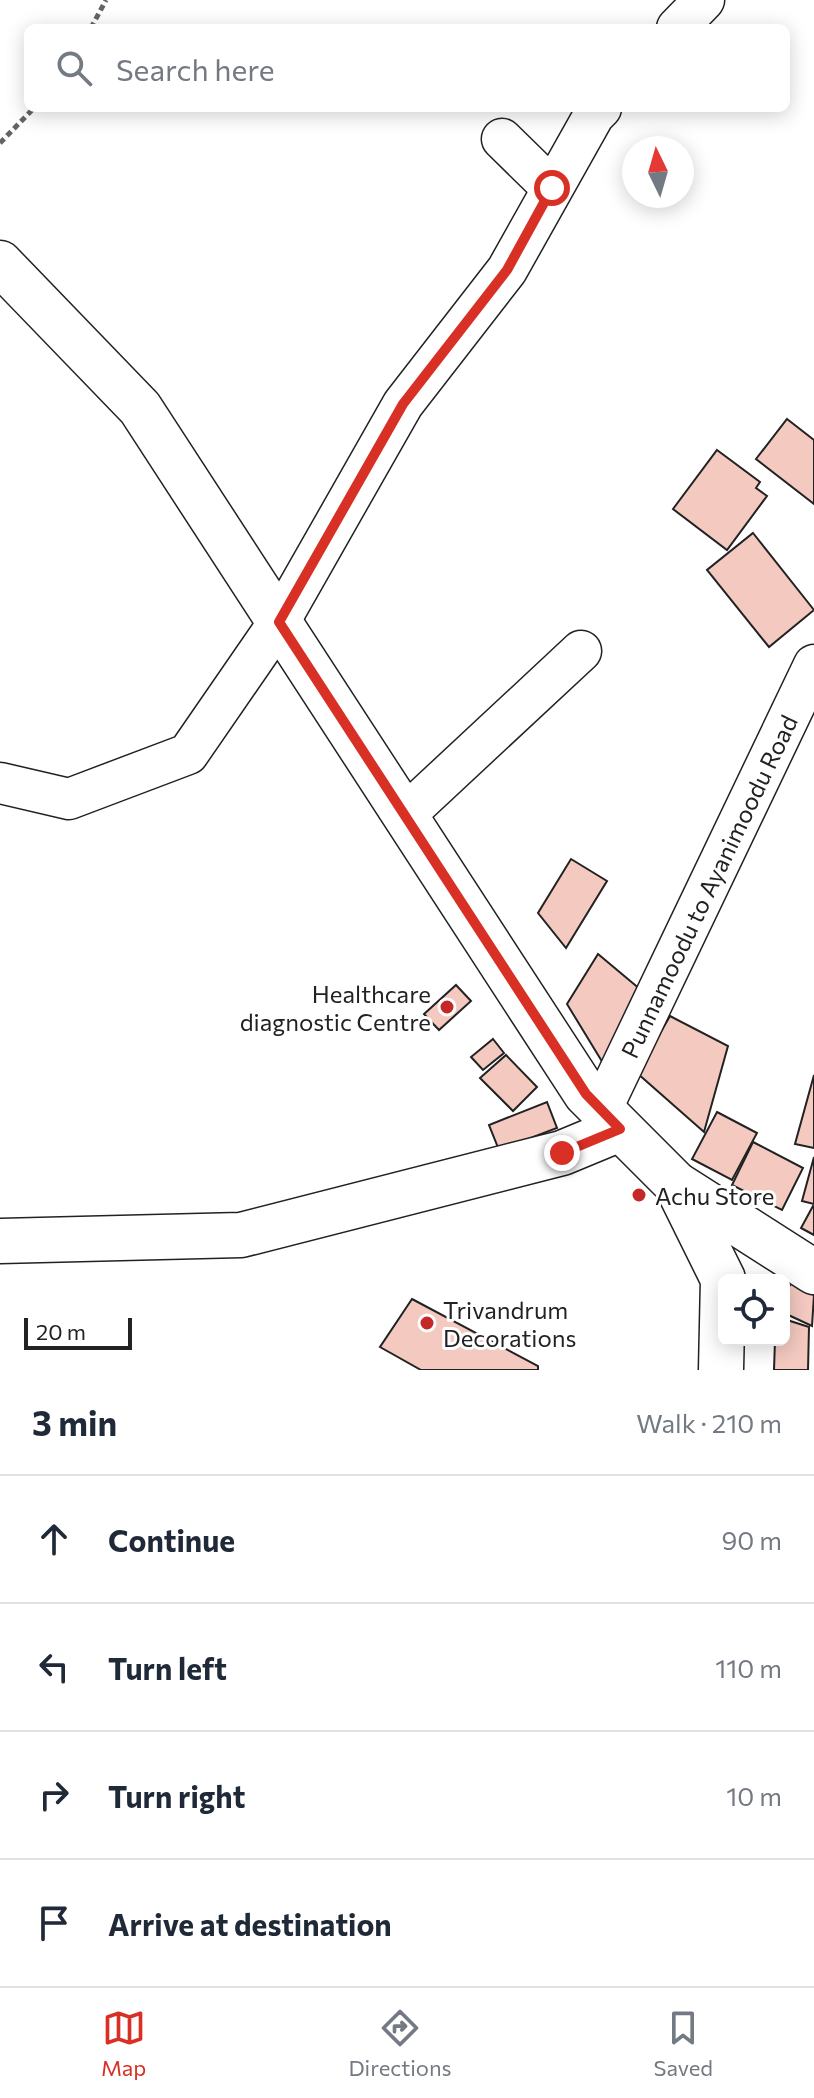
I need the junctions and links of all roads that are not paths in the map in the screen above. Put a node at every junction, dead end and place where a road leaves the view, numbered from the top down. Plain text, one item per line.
1 (597, 112) edge
2 (502, 139) dead end
3 (552, 188) junction
4 (0, 263) edge
5 (279, 622) junction
6 (581, 651) dead end
7 (814, 665) edge
8 (0, 783) edge
9 (405, 815) junction
10 (611, 1118) junction
11 (676, 1184) junction
12 (0, 1241) edge
13 (814, 1272) edge
14 (721, 1370) edge

1 - 3 street
2 - 3 street
3 - 5 street
4 - 5 main road
5 - 8 street
5 - 9 main road
6 - 9 street
7 - 10 street, Punnamoodu to Ayanimoodu Road
9 - 10 main road
10 - 11 main road
10 - 12 main road
11 - 13 main road
11 - 14 main road

